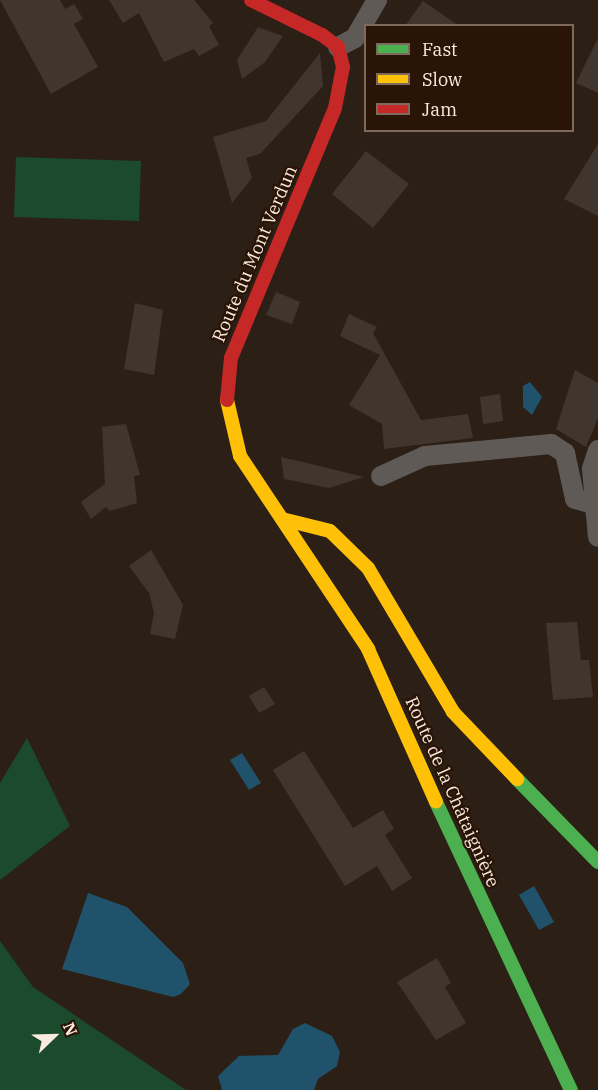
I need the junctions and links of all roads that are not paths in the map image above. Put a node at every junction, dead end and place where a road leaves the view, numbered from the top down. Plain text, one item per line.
1 (251, 0) edge
2 (376, 0) edge
3 (338, 47) junction
4 (598, 450) edge
5 (381, 476) dead end
6 (593, 504) junction
7 (282, 519) junction
8 (598, 537) edge
9 (598, 862) edge
10 (571, 1090) edge

1 - 3 street
2 - 3 street
3 - 7 street, Route du Mont Verdun
4 - 6 street
5 - 6 street
6 - 8 street
7 - 9 street
7 - 10 street, Route de la Châtaignière

